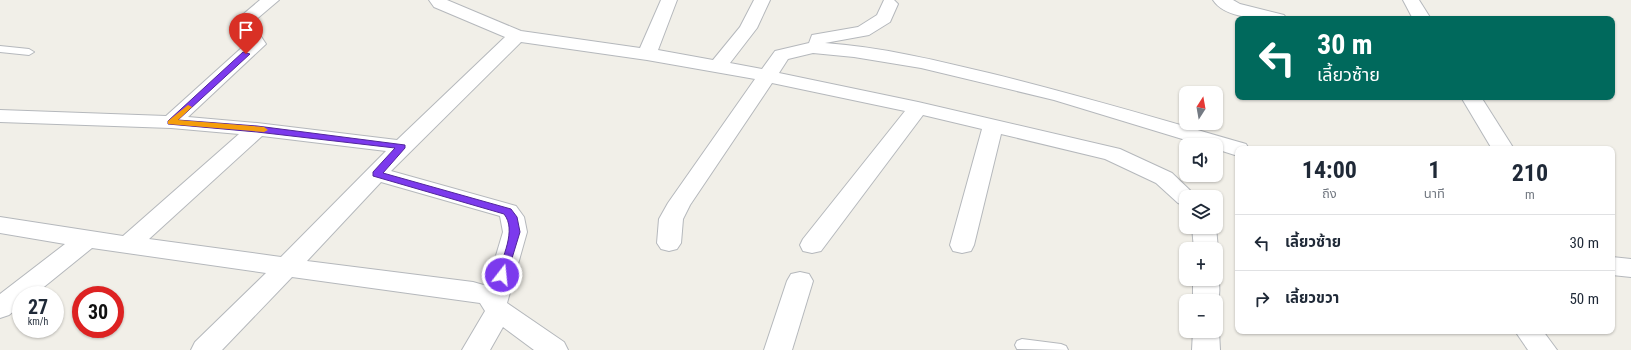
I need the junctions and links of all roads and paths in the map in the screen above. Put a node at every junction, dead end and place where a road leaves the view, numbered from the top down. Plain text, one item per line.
1 (271, 0) edge
2 (437, 0) edge
3 (669, 0) edge
4 (762, 0) edge
5 (1221, 0) edge
6 (1410, 0) edge
7 (890, 4) dead end
8 (1266, 16) edge
9 (1420, 16) edge
10 (517, 36) junction
11 (813, 48) junction
12 (0, 49) edge
13 (29, 52) dead end
14 (647, 54) junction
15 (718, 66) junction
16 (768, 76) junction
17 (1473, 100) edge
18 (918, 108) junction
19 (0, 116) edge
20 (171, 122) junction
21 (993, 126) junction
22 (257, 129) junction
23 (402, 146) junction
24 (1501, 146) edge
25 (1235, 148) edge
26 (377, 174) junction
27 (1179, 192) edge
28 (0, 225) edge
29 (87, 239) junction
30 (669, 243) dead end
31 (129, 244) junction
32 (812, 245) dead end
33 (962, 245) dead end
34 (1615, 266) edge
35 (286, 268) junction
36 (1631, 268) edge
37 (800, 281) dead end
38 (497, 307) junction
39 (0, 308) edge
40 (1530, 334) edge
41 (1206, 338) edge
42 (1022, 345) dead end
43 (205, 350) edge
44 (476, 350) edge
45 (554, 350) edge
46 (778, 350) edge
47 (1061, 350) edge
48 (1206, 350) edge
49 (1543, 350) edge

1 - 20 street
2 - 10 street
3 - 14 street
4 - 15 street
5 - 8 street
6 - 9 street
7 - 11 street
10 - 14 street
10 - 23 street
11 - 16 street
11 - 25 street
12 - 13 lane
14 - 15 street
15 - 16 street
16 - 18 street
16 - 30 street
17 - 24 street
18 - 21 street
18 - 32 street
19 - 20 street
20 - 22 street
21 - 27 street
21 - 33 street
22 - 23 street
22 - 31 street
23 - 26 street
26 - 35 street
26 - 38 street
28 - 29 street
29 - 31 street
29 - 39 street
31 - 35 street
34 - 36 street
35 - 38 street
35 - 43 street
37 - 46 street
38 - 44 street
38 - 45 street
40 - 49 street
41 - 48 street
42 - 47 lane

